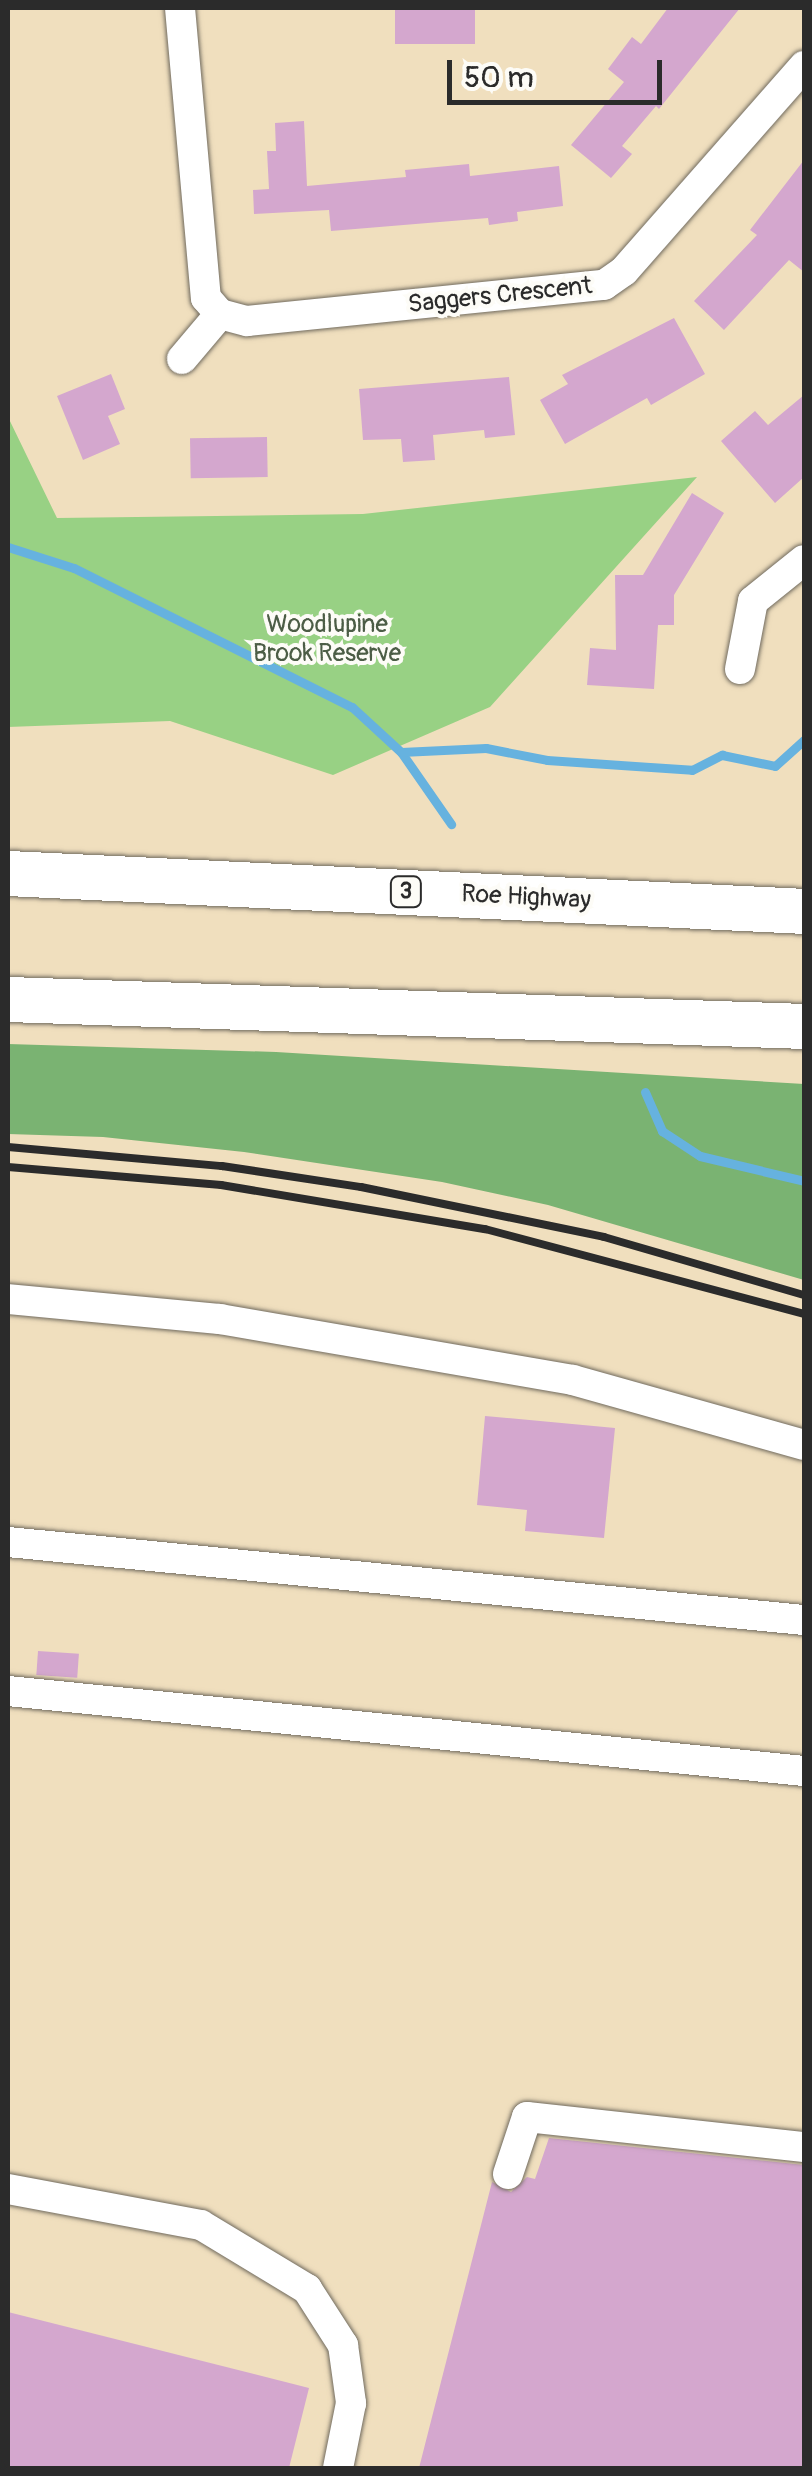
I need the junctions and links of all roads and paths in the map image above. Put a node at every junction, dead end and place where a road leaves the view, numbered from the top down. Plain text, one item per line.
1 (180, 8) edge
2 (804, 66) edge
3 (220, 314) junction
4 (182, 359) dead end
5 (804, 560) edge
6 (740, 669) dead end
7 (8, 873) edge
8 (804, 911) edge
9 (8, 999) edge
10 (804, 1026) edge
11 (8, 1298) edge
12 (804, 1445) edge
13 (8, 1542) edge
14 (804, 1620) edge
15 (8, 1691) edge
16 (804, 1771) edge
17 (804, 2147) edge
18 (508, 2174) dead end
19 (8, 2190) edge
20 (338, 2468) edge

1 - 3 street
2 - 3 street, Saggers Crescent
3 - 4 street
5 - 6 street
7 - 8 highway, Roe Highway / 3
9 - 10 highway
11 - 12 street
13 - 14 street
15 - 16 street
17 - 18 street
19 - 20 street

